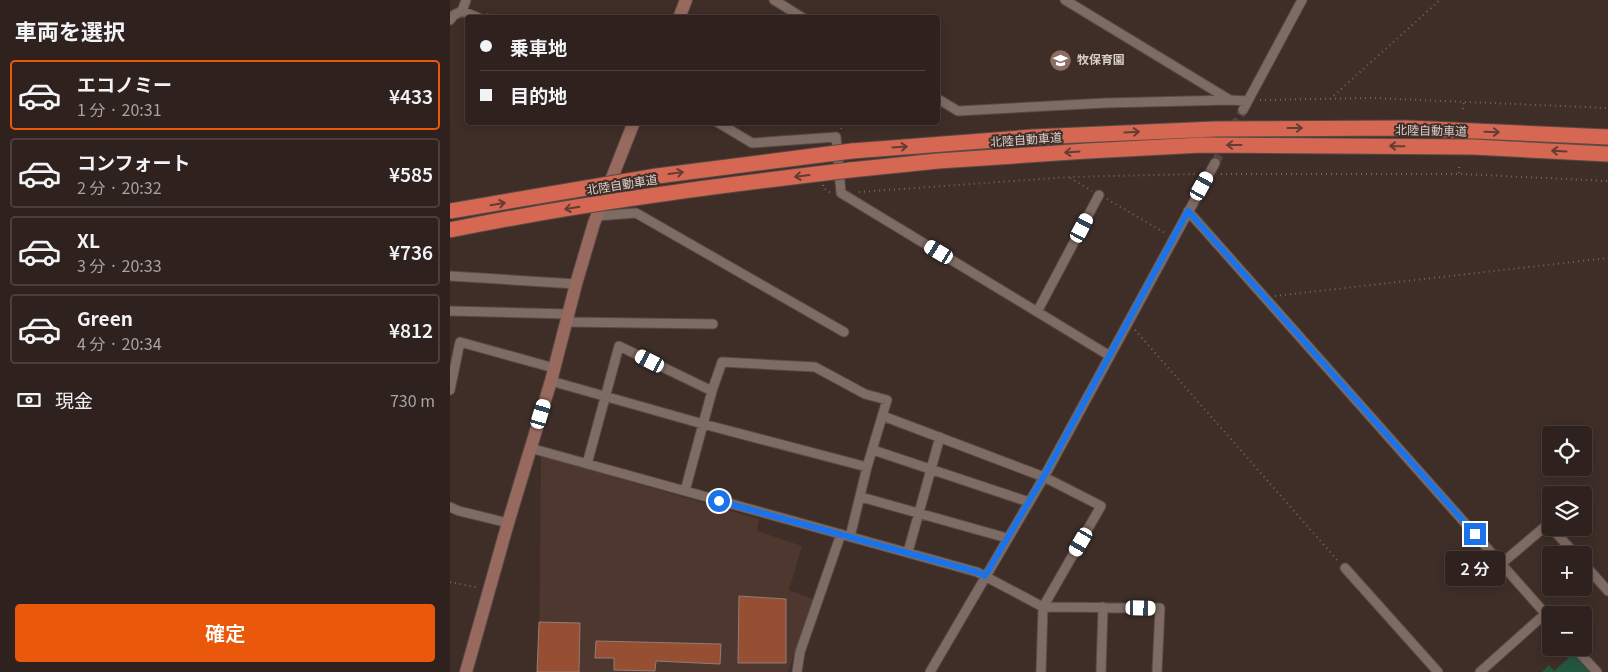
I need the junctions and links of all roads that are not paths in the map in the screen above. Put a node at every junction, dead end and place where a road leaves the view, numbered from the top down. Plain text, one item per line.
1 (466, 0) edge
2 (686, 0) edge
3 (774, 0) edge
4 (1065, 0) edge
5 (1302, 0) edge
6 (462, 11) junction
7 (472, 15) edge
8 (679, 15) edge
9 (798, 15) edge
10 (450, 20) edge
11 (940, 100) edge
12 (1230, 100) junction
13 (1248, 101) junction
14 (1242, 110) tunnel mouth
15 (633, 125) edge
16 (722, 125) edge
17 (1608, 137) edge
18 (1608, 154) edge
19 (1215, 163) tunnel mouth
20 (1099, 195) road end
21 (450, 211) edge
22 (1188, 211) junction
23 (597, 216) junction
24 (450, 230) edge
25 (450, 276) edge
26 (576, 284) junction
27 (450, 311) edge
28 (1037, 312) junction
29 (567, 318) junction
30 (713, 324) dead end
31 (844, 332) dead end
32 (1110, 356) junction
33 (553, 374) junction
34 (450, 390) edge
35 (712, 391) junction
36 (605, 396) junction
37 (883, 416) junction
38 (703, 424) junction
39 (940, 437) junction
40 (530, 448) junction
41 (872, 450) junction
42 (587, 464) junction
43 (867, 467) junction
44 (931, 469) junction
45 (1044, 476) junction
46 (685, 491) junction
47 (860, 497) junction
48 (1029, 502) junction
49 (450, 507) edge
50 (919, 513) junction
51 (508, 523) junction
52 (845, 535) junction
53 (1007, 538) junction
54 (1568, 546) edge
55 (908, 552) junction
56 (1501, 564) junction
57 (1345, 568) road end
58 (1592, 571) edge
59 (985, 576) junction
60 (1604, 582) edge
61 (1608, 591) edge
62 (1043, 607) junction
63 (1103, 607) junction
64 (1542, 610) edge
65 (1542, 622) edge
66 (1582, 656) edge
67 (466, 672) edge
68 (797, 672) edge
69 (930, 672) edge
70 (1041, 672) edge
71 (1101, 672) edge
72 (1157, 672) edge
73 (1438, 672) edge
74 (1480, 672) edge
75 (1597, 672) edge

1 - 6 street
2 - 8 street
3 - 9 street
4 - 12 street
5 - 13 street
6 - 7 street
6 - 10 street
11 - 12 street
12 - 13 street
13 - 14 street
15 - 23 street
16 - 28 street
21 -> 17 highway, 北陸自動車道, bridge
18 -> 24 highway, 北陸自動車道, bridge
19 - 22 street
20 - 28 street
22 - 32 street
22 - 56 street
23 - 26 street
23 - 31 street
25 - 26 street
26 - 29 street
27 - 29 street
28 - 32 street
29 - 30 street
29 - 33 street
32 - 45 street
33 - 34 street
33 - 36 street
33 - 40 street
35 - 36 street
35 - 37 street
35 - 38 street
36 - 38 street
36 - 42 street
37 - 39 street
37 - 41 street
38 - 43 street
38 - 46 street
39 - 44 street
39 - 45 street
40 - 42 street
40 - 51 street
41 - 43 street
41 - 44 street
42 - 46 street
43 - 47 street
44 - 48 street
44 - 50 street
45 - 48 street
45 - 62 street
46 - 52 street
47 - 50 street
47 - 52 street
48 - 53 street
49 - 51 street
50 - 53 street
50 - 55 street
51 - 67 street
52 - 55 street
52 - 68 street
53 - 59 street
54 - 56 street
55 - 59 street
56 - 64 street
57 - 73 street
58 - 60 street
59 - 62 street
59 - 69 street
60 - 61 street
62 - 63 street
62 - 70 street
63 - 71 street
63 - 72 street
65 - 74 street
66 - 75 street

